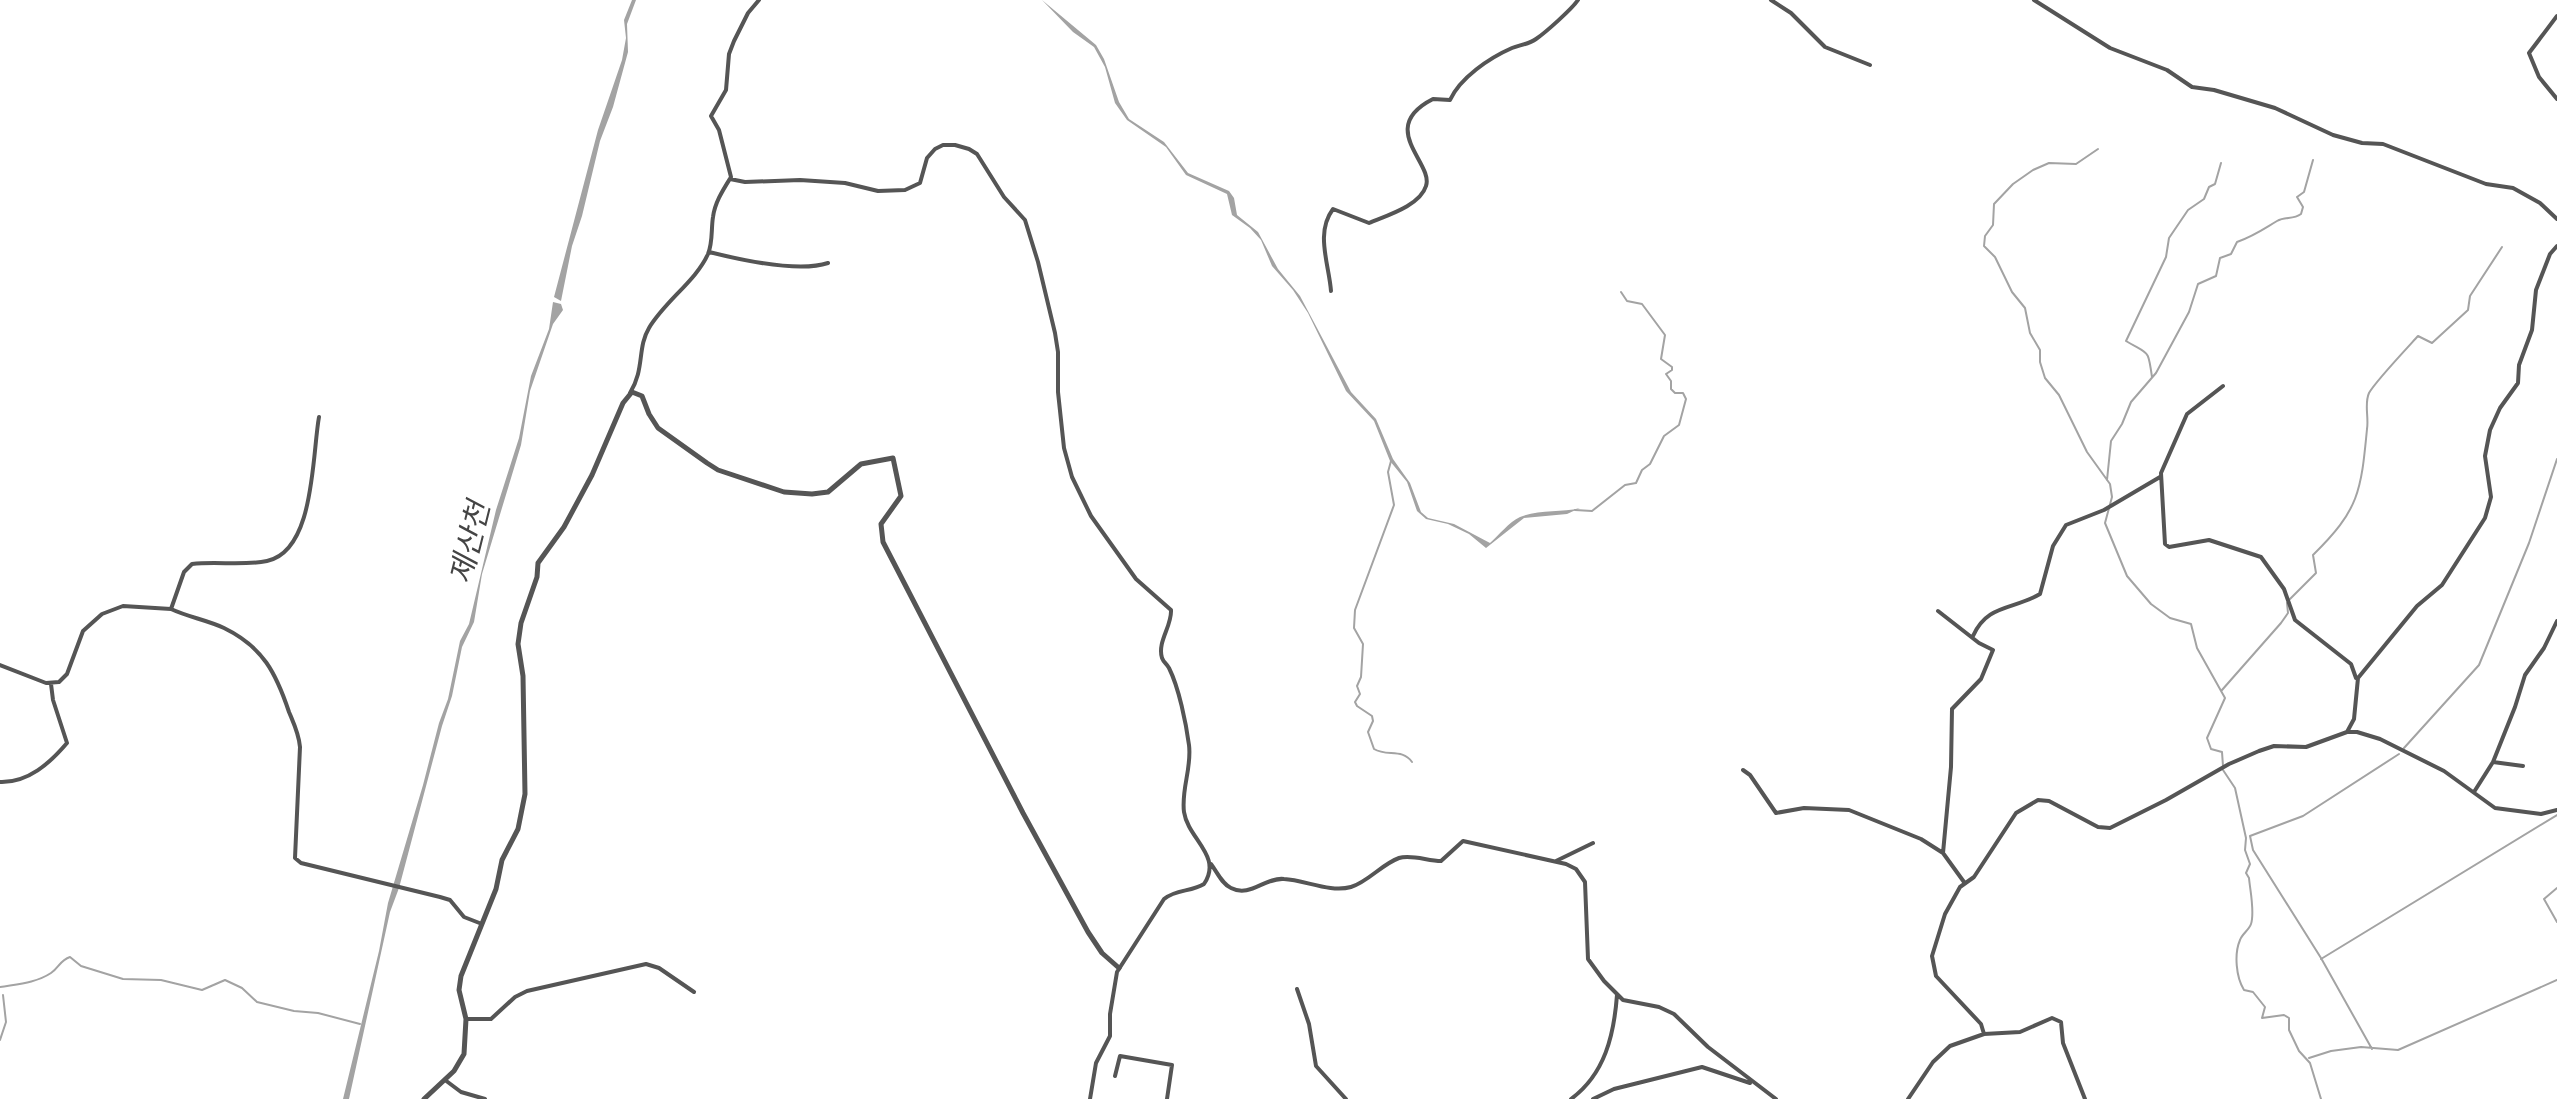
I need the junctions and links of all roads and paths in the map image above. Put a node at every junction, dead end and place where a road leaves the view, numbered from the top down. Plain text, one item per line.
1 (759, 0) edge
2 (1578, 0) edge
3 (1771, 0) edge
4 (2034, 0) edge
5 (2557, 16) edge
6 (1870, 65) dead end
7 (2557, 99) edge
8 (730, 179) junction
9 (2557, 219) edge
10 (2557, 246) edge
11 (709, 252) junction
12 (828, 263) dead end
13 (1331, 291) dead end
14 (2223, 386) dead end
15 (630, 393) junction
16 (319, 417) dead end
17 (2160, 477) junction
18 (171, 609) junction
19 (1938, 611) dead end
20 (2557, 621) edge
21 (1973, 636) junction
22 (0, 665) edge
23 (2357, 682) junction
24 (51, 684) junction
25 (2354, 719) junction
26 (2347, 732) junction
27 (2365, 733) junction
28 (2493, 762) junction
29 (2523, 766) dead end
30 (1743, 770) dead end
31 (0, 782) edge
32 (2474, 792) junction
33 (2557, 810) edge
34 (1593, 843) dead end
35 (1943, 853) junction
36 (1210, 862) junction
37 (1554, 862) junction
38 (1964, 882) junction
39 (482, 924) junction
40 (1119, 968) junction
41 (1297, 989) dead end
42 (694, 992) dead end
43 (1617, 995) junction
44 (466, 1019) junction
45 (1984, 1034) junction
46 (1115, 1076) dead end
47 (445, 1080) junction
48 (1752, 1083) junction
49 (461, 1092) junction
50 (424, 1099) edge
51 (461, 1099) edge
52 (485, 1099) edge
53 (1090, 1099) edge
54 (1167, 1099) edge
55 (1346, 1099) edge
56 (1571, 1099) edge
57 (1593, 1099) edge
58 (1776, 1099) edge
59 (1908, 1099) edge
60 (2085, 1099) edge

1 - 8 street
2 - 13 street
3 - 6 street
4 - 9 street
5 - 7 street
8 - 11 street
8 - 36 street
10 - 23 street
11 - 12 street
11 - 15 street
14 - 17 street
15 - 39 street
15 - 40 street
16 - 18 street
17 - 21 street
17 - 23 street
18 - 24 street
18 - 39 street
19 - 21 street
20 - 28 street
21 - 35 street
22 - 24 street
23 - 25 street
24 - 31 street
25 - 26 street
25 - 27 street
26 - 27 street
26 - 38 street
27 - 32 street
28 - 29 street
28 - 32 street
30 - 35 street
32 - 33 street
34 - 37 street
35 - 38 street
36 - 37 street
36 - 40 street
37 - 43 street
38 - 45 street
39 - 44 street
40 - 53 street
41 - 55 street
42 - 44 street
43 - 48 street
43 - 56 street
44 - 47 street
45 - 59 street
45 - 60 street
46 - 54 street
47 - 49 street
47 - 50 street
48 - 57 street
48 - 58 street
49 - 51 street
49 - 52 street

